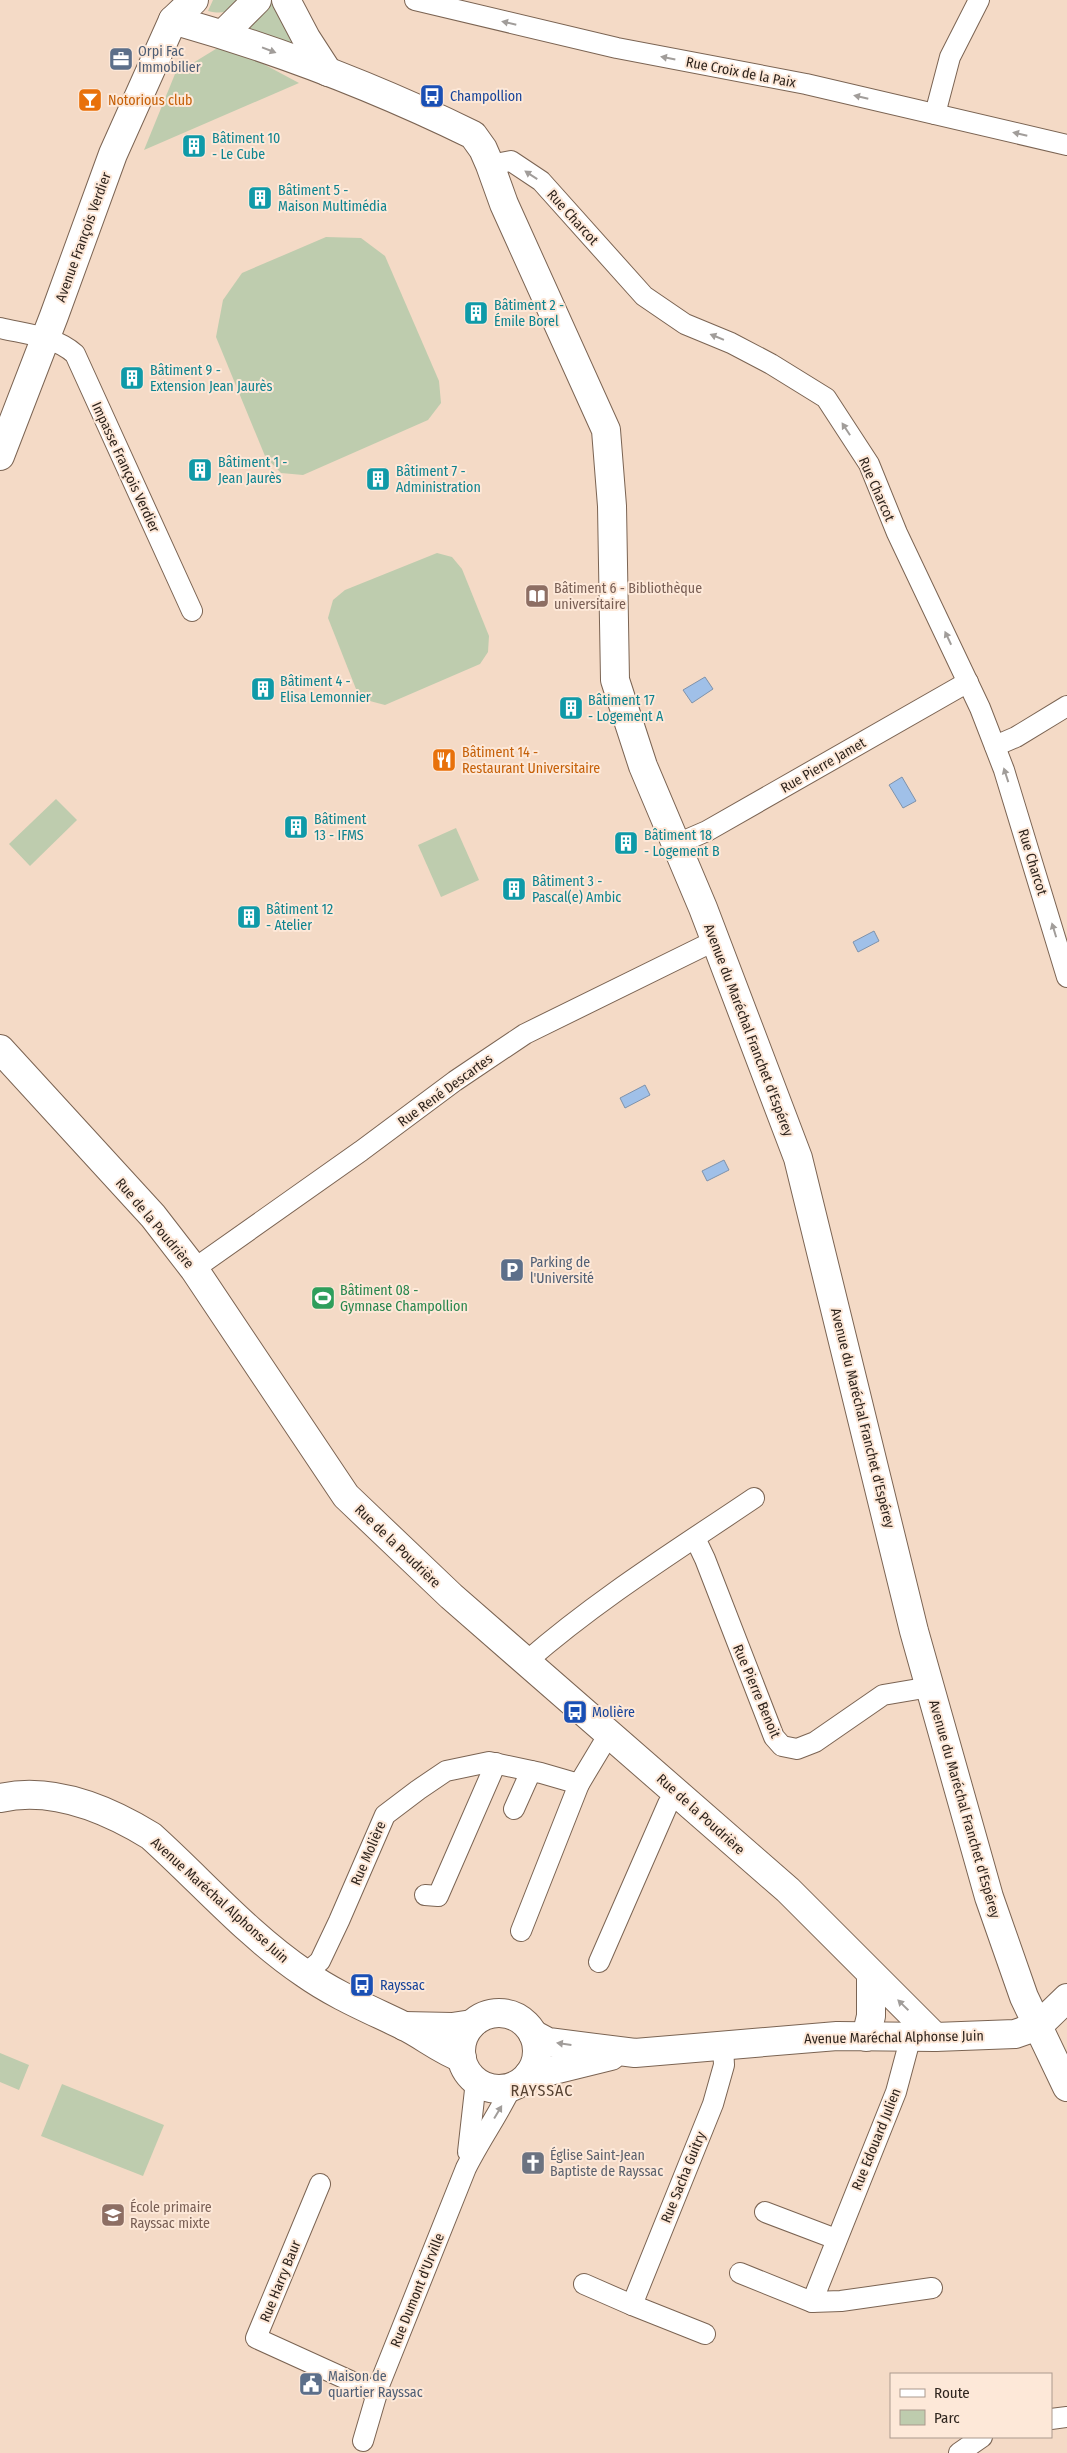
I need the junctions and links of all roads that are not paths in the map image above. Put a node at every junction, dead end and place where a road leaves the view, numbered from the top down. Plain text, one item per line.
1 (194, 0) edge
2 (257, 0) edge
3 (286, 0) edge
4 (415, 0) edge
5 (979, 0) edge
6 (473, 7) edge
7 (169, 10) edge
8 (223, 34) junction
9 (328, 72) junction
10 (935, 114) junction
11 (1067, 145) edge
12 (490, 165) junction
13 (0, 328) edge
14 (46, 339) junction
15 (0, 456) edge
16 (192, 611) dead end
17 (968, 682) junction
18 (1067, 706) edge
19 (995, 746) junction
20 (677, 844) junction
21 (714, 941) junction
22 (1067, 977) edge
23 (0, 1049) edge
24 (194, 1269) junction
25 (754, 1498) dead end
26 (695, 1538) junction
27 (527, 1661) junction
28 (930, 1688) junction
29 (609, 1734) junction
30 (496, 1764) junction
31 (531, 1770) junction
32 (580, 1784) junction
33 (678, 1793) junction
34 (0, 1798) edge
35 (514, 1809) dead end
36 (425, 1895) dead end
37 (521, 1931) dead end
38 (599, 1962) dead end
39 (305, 1974) junction
40 (871, 1974) junction
41 (1067, 1998) edge
42 (472, 2024) junction
43 (403, 2026) junction
44 (1038, 2026) junction
45 (533, 2034) junction
46 (866, 2037) junction
47 (923, 2037) junction
48 (723, 2046) junction
49 (629, 2052) junction
50 (462, 2058) junction
51 (520, 2080) junction
52 (476, 2081) junction
53 (1067, 2087) edge
54 (466, 2168) junction
55 (320, 2184) dead end
56 (765, 2212) dead end
57 (836, 2239) junction
58 (740, 2273) dead end
59 (584, 2284) dead end
60 (932, 2288) dead end
61 (812, 2302) junction
62 (632, 2305) junction
63 (705, 2334) dead end
64 (377, 2394) junction
65 (1067, 2417) edge
66 (1052, 2419) edge
67 (980, 2438) edge
68 (363, 2440) dead end
69 (958, 2453) edge

1 - 7 main road
2 - 8 main road
3 - 9 main road
4 - 6 street, Rue Croix de la Paix
5 - 10 street
10 -> 6 street, Rue Croix de la Paix
7 - 8 main road, Avenue du Maréchal Franchet d'Espérey
7 - 14 main road, Avenue François Verdier
8 -> 9 main road, Avenue du Maréchal Franchet d'Espérey
9 - 12 main road, Avenue du Maréchal Franchet d'Espérey
11 -> 10 street, Rue Croix de la Paix
17 -> 12 street, Rue Charcot
12 - 20 main road, Avenue du Maréchal Franchet d'Espérey
13 - 14 street, Impasse François Verdier
14 - 15 main road, Avenue François Verdier
14 - 16 street, Impasse François Verdier
17 - 19 street, Rue Charcot
17 - 20 street, Rue Pierre Jamet
18 - 19 street
22 -> 19 street, Rue Charcot
20 - 21 main road, Avenue du Maréchal Franchet d'Espérey
21 - 24 street, Rue René Descartes
21 - 28 main road, Avenue du Maréchal Franchet d'Espérey
23 - 24 main road, Rue de la Poudrière
24 - 27 main road, Rue de la Poudrière
25 - 26 street
26 - 27 street
26 - 28 street, Rue Pierre Benoit
27 - 29 main road, Rue de la Poudrière
28 - 44 main road, Avenue du Maréchal Franchet d'Espérey
29 - 32 street
29 - 33 main road, Rue de la Poudrière
30 - 31 street, Rue Molière
30 - 36 street
30 - 39 street, Rue Molière
31 - 32 street, Rue Molière
31 - 35 street
32 - 37 street
33 - 38 street
33 - 40 main road, Rue de la Poudrière
34 - 39 main road, Avenue Maréchal Alphonse Juin
39 - 43 main road, Avenue Maréchal Alphonse Juin
40 - 46 main road
47 -> 40 main road, Rue de la Poudrière
41 - 44 main road
42 - 43 main road, Avenue Maréchal Alphonse Juin
42 - 45 main road
42 - 50 main road
43 - 50 main road, Avenue Maréchal Alphonse Juin
44 - 47 main road, Avenue Maréchal Alphonse Juin
44 - 53 main road, Avenue du Maréchal Franchet d'Espérey
49 -> 45 main road, Avenue Maréchal Alphonse Juin
45 - 51 main road
46 - 47 main road, Avenue Maréchal Alphonse Juin
46 - 48 main road, Avenue Maréchal Alphonse Juin
47 - 57 street, Rue Edouard Julien
48 - 49 main road, Avenue Maréchal Alphonse Juin
48 - 62 street, Rue Sacha Guitry
49 - 51 main road, Avenue Maréchal Alphonse Juin
50 - 52 main road
51 - 52 main road
54 -> 51 street, Rue Dumont d'Urville
52 - 54 street, Rue Dumont d'Urville
54 - 64 street, Rue Dumont d'Urville
55 - 64 street, Rue Harry Baur
56 - 57 street
57 - 61 street, Rue Edouard Julien
58 - 61 street
59 - 62 street
60 - 61 street
62 - 63 street
64 - 68 street, Rue Dumont d'Urville
65 - 66 street
67 - 69 street

